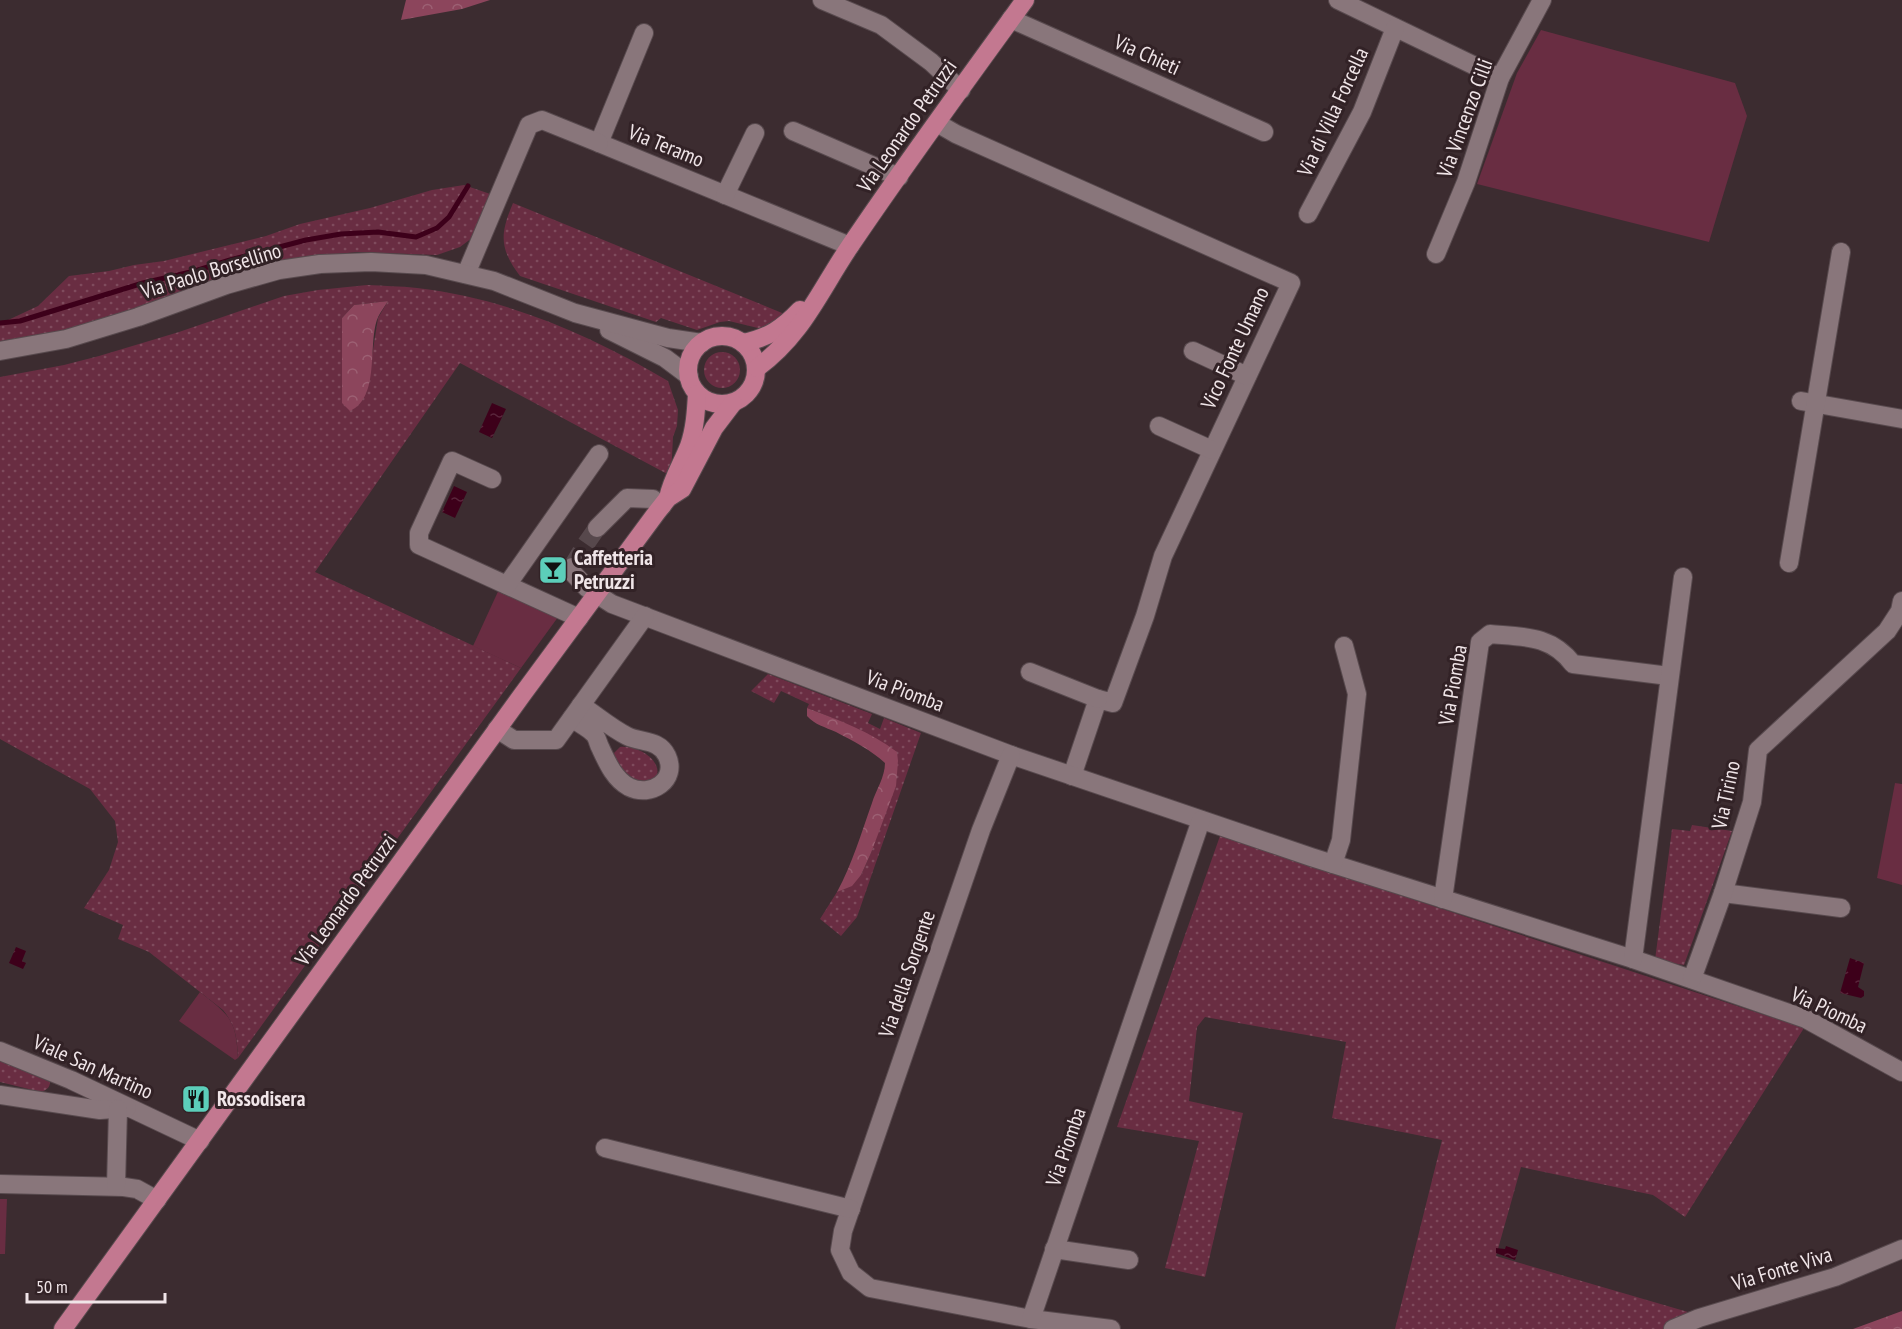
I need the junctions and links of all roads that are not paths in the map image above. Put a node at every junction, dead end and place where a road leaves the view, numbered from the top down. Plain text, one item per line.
1 (822, 0) edge
2 (1025, 0) edge
3 (1338, 0) edge
4 (1542, 0) edge
5 (1011, 19) junction
6 (1395, 28) junction
7 (644, 33) dead end
8 (1500, 78) junction
9 (961, 90) junction
10 (937, 123) junction
11 (793, 131) dead end
12 (1264, 132) dead end
13 (755, 133) dead end
14 (599, 143) junction
15 (899, 177) junction
16 (725, 195) junction
17 (1308, 214) dead end
18 (850, 246) junction
19 (1841, 252) dead end
20 (1436, 254) dead end
21 (466, 274) junction
22 (828, 280) junction
23 (575, 313) junction
24 (702, 343) junction
25 (743, 343) junction
26 (0, 351) edge
27 (1193, 351) dead end
28 (757, 368) junction
29 (689, 376) junction
30 (1247, 376) junction
31 (698, 394) junction
32 (1809, 402) junction
33 (733, 403) junction
34 (1902, 420) edge
35 (1159, 426) dead end
36 (1212, 450) junction
37 (600, 454) dead end
38 (492, 479) dead end
39 (665, 502) junction
40 (597, 528) tunnel mouth
41 (1789, 563) dead end
42 (572, 567) dead end
43 (1683, 577) dead end
44 (507, 585) junction
45 (596, 595) junction
46 (1902, 601) edge
47 (645, 616) junction
48 (579, 618) junction
49 (1344, 646) dead end
50 (1030, 672) dead end
51 (1669, 676) junction
52 (1098, 699) junction
53 (576, 711) junction
54 (497, 729) junction
55 (1011, 755) junction
56 (1072, 776) junction
57 (1201, 820) junction
58 (1333, 864) junction
59 (1723, 893) junction
60 (1443, 899) junction
61 (1841, 909) dead end
62 (1633, 959) junction
63 (1692, 979) junction
64 (0, 1051) edge
65 (1902, 1072) edge
66 (71, 1080) junction
67 (0, 1095) edge
68 (61, 1103) junction
69 (125, 1108) junction
70 (200, 1141) junction
71 (605, 1148) dead end
72 (0, 1184) edge
73 (116, 1186) junction
74 (157, 1200) junction
75 (850, 1209) junction
76 (1054, 1249) junction
77 (1902, 1249) edge
78 (1129, 1260) dead end
79 (1031, 1319) junction
80 (63, 1329) edge
81 (1111, 1329) edge
82 (1673, 1329) edge

1 - 9 street
2 - 5 main road, Via Leonardo Petruzzi
3 - 6 street
4 - 8 street, Via Vincenzo Cilli
5 - 9 main road, Via Leonardo Petruzzi
5 - 12 street, Via Chieti
6 - 8 street
6 - 17 street, Via di Villa Forcella
7 - 14 street, Via Teramo
8 - 20 street, Via Vincenzo Cilli
9 - 10 main road, Via Leonardo Petruzzi
10 - 15 main road, Via Leonardo Petruzzi
10 - 30 street, Vico Fonte Umano
11 - 15 street
13 - 16 street
14 - 16 street, Via Teramo
14 - 21 street
15 - 18 main road, Via Leonardo Petruzzi
16 - 18 street, Via Teramo
18 - 22 main road, Via Leonardo Petruzzi
19 - 32 street
21 - 23 street, Via Paolo Borsellino
21 - 26 street, Via Paolo Borsellino
22 - 25 main road, Via Leonardo Petruzzi
22 - 28 main road, Via Leonardo Petruzzi
23 - 24 street, Via Paolo Borsellino
23 - 29 street, Via Paolo Borsellino
24 - 25 main road
24 - 29 main road
25 - 28 main road
27 - 30 street
28 - 33 main road
29 - 31 main road
30 - 36 street, Vico Fonte Umano
31 - 33 main road
31 - 39 main road, Via Leonardo Petruzzi
32 - 34 street
32 - 41 street
33 - 39 main road, Via Leonardo Petruzzi
35 - 36 street
36 - 52 street, Vico Fonte Umano
37 - 44 street
38 - 44 street
39 - 40 street
39 - 45 main road, Via Leonardo Petruzzi
42 - 45 street, Via Piomba
43 - 51 street
44 - 48 street
45 - 47 street, Via Piomba
45 - 48 main road, Via Leonardo Petruzzi
46 - 59 street, Via Tirino
47 - 53 street
47 - 55 street, Via Piomba
48 - 54 main road, Via Leonardo Petruzzi
49 - 58 street
50 - 52 street
51 - 60 street, Via Piomba
51 - 62 street
52 - 56 street
53 - 53 street
53 - 54 street
54 - 70 main road, Via Leonardo Petruzzi
55 - 56 street, Via Piomba
55 - 75 street, Via della Sorgente
56 - 57 street, Via Piomba
57 - 58 street, Via Piomba
57 - 76 street, Via Piomba
58 - 60 street, Via Piomba
59 - 61 street
59 - 63 street, Via Tirino
60 - 62 street, Via Piomba
62 - 63 street, Via Piomba
63 - 65 street, Via Piomba
64 - 66 street, Viale San Martino
66 - 68 street
66 - 69 street, Viale San Martino
67 - 68 street
68 - 69 street
69 - 70 street, Viale San Martino
69 - 73 street
70 - 74 main road, Via Leonardo Petruzzi
71 - 75 street
72 - 73 street
73 - 74 street
74 - 80 main road, Via Leonardo Petruzzi
75 - 79 street, Via della Sorgente
76 - 78 street
76 - 79 street, Via Piomba
77 - 82 street, Via Fonte Viva
79 - 81 street, Via della Sorgente

